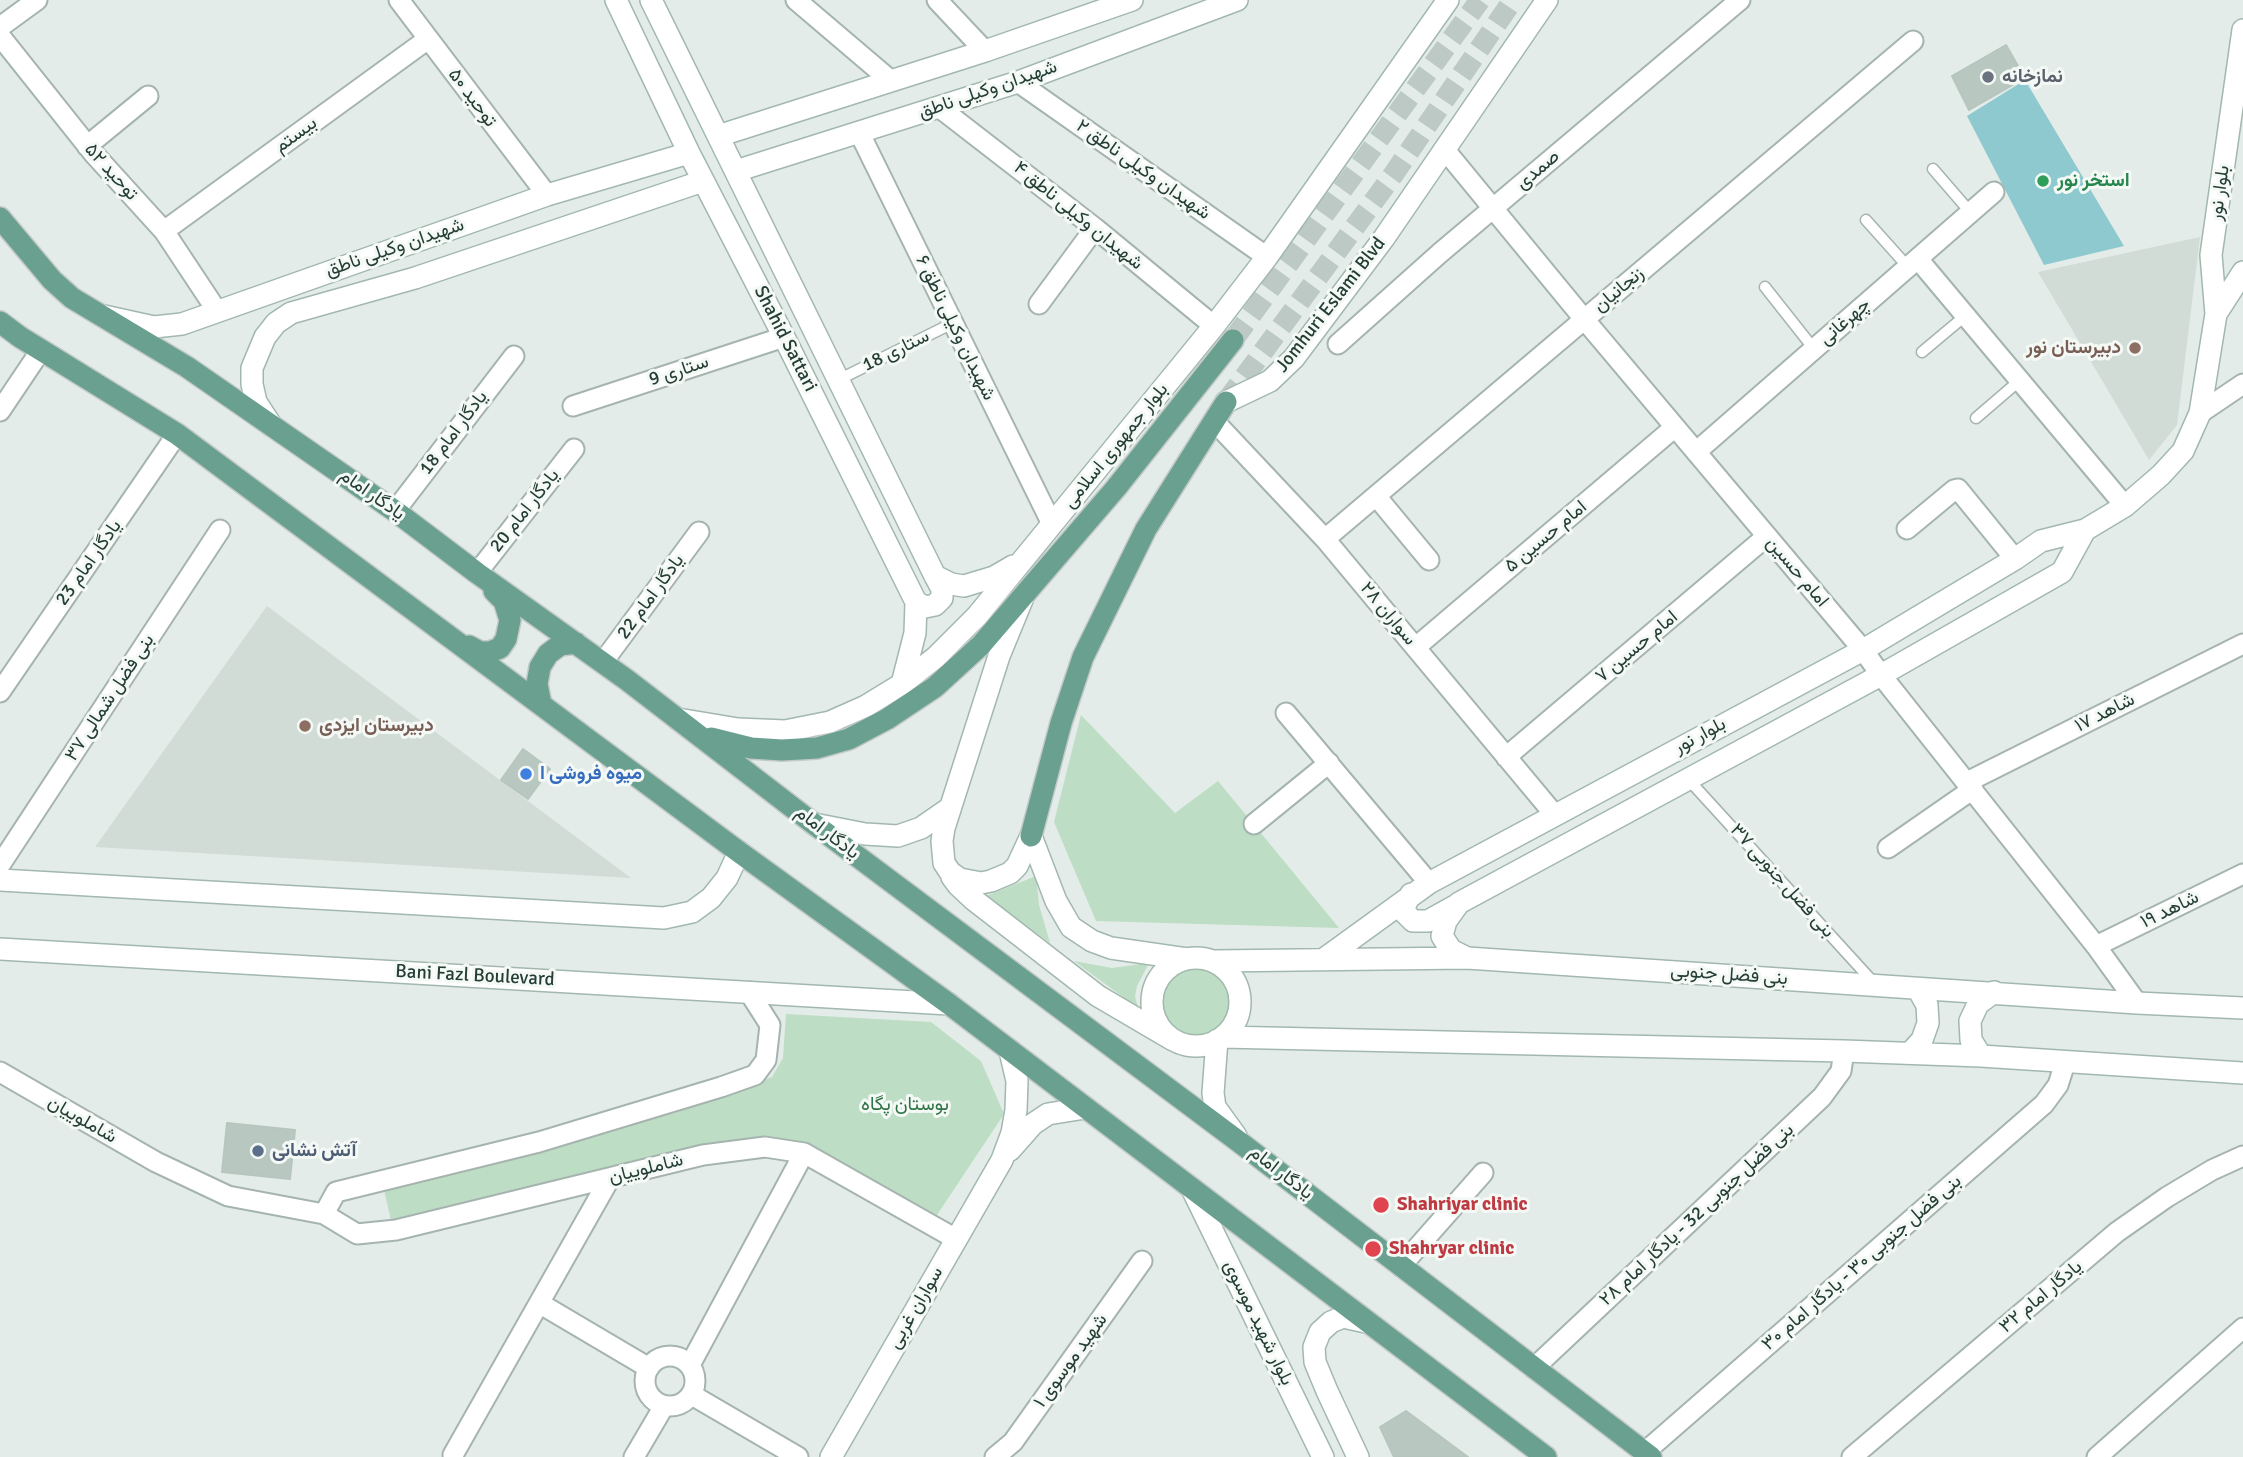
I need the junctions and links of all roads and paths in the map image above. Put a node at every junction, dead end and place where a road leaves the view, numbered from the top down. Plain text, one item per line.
1 (37, 0) edge
2 (399, 0) edge
3 (616, 0) edge
4 (651, 0) edge
5 (796, 0) edge
6 (937, 0) edge
7 (1132, 0) edge
8 (1237, 0) edge
9 (1448, 0) edge
10 (1547, 0) edge
11 (1740, 0) edge
12 (0, 27) edge
13 (2243, 30) edge
14 (0, 36) edge
15 (428, 39) junction
16 (1913, 41) dead end
17 (985, 51) junction
18 (890, 80) junction
19 (1018, 82) junction
20 (148, 96) dead end
21 (940, 108) junction
22 (859, 132) junction
23 (718, 136) junction
24 (87, 146) junction
25 (1445, 150) junction
26 (689, 153) junction
27 (1933, 169) dead end
28 (632, 171) junction
29 (736, 171) junction
30 (703, 181) junction
31 (1994, 192) dead end
32 (547, 195) junction
33 (638, 204) junction
34 (1492, 209) junction
35 (1970, 212) junction
36 (0, 218) edge
37 (1866, 220) dead end
38 (1095, 228) junction
39 (164, 231) junction
40 (1268, 257) junction
41 (1913, 263) junction
42 (2243, 272) edge
43 (1765, 287) dead end
44 (1040, 304) dead end
45 (217, 311) junction
46 (2216, 314) junction
47 (100, 315) junction
48 (1965, 316) junction
49 (1584, 319) junction
50 (0, 322) edge
51 (953, 323) junction
52 (1214, 326) junction
53 (784, 337) junction
54 (1233, 340) tunnel mouth
55 (1338, 344) dead end
56 (41, 349) junction
57 (1814, 349) junction
58 (1922, 352) dead end
59 (514, 356) dead end
60 (840, 379) junction
61 (2020, 381) junction
62 (2243, 384) edge
63 (573, 406) dead end
64 (0, 411) edge
65 (2200, 413) junction
66 (1976, 418) dead end
67 (1214, 421) junction
68 (271, 425) junction
69 (1675, 427) junction
70 (177, 434) junction
71 (573, 449) dead end
72 (1696, 452) junction
73 (1376, 496) junction
74 (2125, 506) junction
75 (395, 511) junction
76 (1052, 524) junction
77 (1907, 529) dead end
78 (220, 530) dead end
79 (2085, 530) junction
80 (699, 532) dead end
81 (1767, 536) junction
82 (1325, 539) junction
83 (1024, 559) junction
84 (2014, 559) junction
85 (1429, 560) dead end
86 (477, 573) junction
87 (935, 576) junction
88 (1024, 595) junction
89 (916, 602) junction
90 (455, 639) junction
91 (576, 643) junction
92 (2243, 645) edge
93 (1416, 647) junction
94 (1863, 650) junction
95 (603, 663) junction
96 (1881, 675) junction
97 (902, 684) junction
98 (0, 692) edge
99 (541, 704) junction
100 (1286, 713) dead end
101 (678, 719) junction
102 (702, 736) junction
103 (1506, 757) junction
104 (1329, 763) junction
105 (1688, 778) junction
106 (1970, 786) junction
107 (1554, 814) junction
108 (947, 818) junction
109 (814, 824) junction
110 (1254, 824) dead end
111 (1031, 836) junction
112 (1888, 849) dead end
113 (739, 852) junction
114 (0, 865) edge
115 (950, 872) junction
116 (2243, 874) edge
117 (0, 880) edge
118 (1420, 888) junction
119 (1459, 903) junction
120 (2096, 946) junction
121 (0, 949) edge
122 (1467, 958) junction
123 (1187, 959) junction
124 (1324, 959) junction
125 (1214, 961) junction
126 (1875, 984) junction
127 (1918, 989) junction
128 (749, 992) junction
129 (1994, 992) junction
130 (2137, 1003) junction
131 (950, 1004) junction
132 (2243, 1008) edge
133 (1220, 1039) junction
134 (1173, 1040) junction
135 (1010, 1051) junction
136 (1844, 1051) junction
137 (1910, 1053) junction
138 (1981, 1056) junction
139 (2064, 1063) junction
140 (0, 1072) edge
141 (2243, 1073) edge
142 (1085, 1108) junction
143 (1242, 1144) junction
144 (804, 1153) junction
145 (2243, 1156) edge
146 (1002, 1160) junction
147 (1483, 1173) dead end
148 (610, 1178) junction
149 (1192, 1189) junction
150 (324, 1214) junction
151 (956, 1239) junction
152 (1142, 1261) dead end
153 (1401, 1266) junction
154 (539, 1303) junction
155 (1366, 1322) junction
156 (2243, 1328) edge
157 (690, 1365) junction
158 (649, 1368) junction
159 (1534, 1368) junction
160 (692, 1395) junction
161 (664, 1406) junction
162 (453, 1455) dead end
163 (1648, 1455) edge
164 (634, 1457) edge
165 (798, 1457) edge
166 (831, 1457) edge
167 (995, 1457) edge
168 (1323, 1457) edge
169 (1358, 1457) edge
170 (1546, 1457) edge
171 (1852, 1457) edge
172 (2097, 1457) edge

1 - 12 street
2 - 15 street, توحید ۵۰
3 - 26 main road, Shahid Sattari
4 - 23 main road, Shahid Sattari
5 - 18 street
6 - 17 street
7 - 17 main road, شهیدان وکیلی ناطق
8 - 19 main road, شهیدان وکیلی ناطق
9 - 40 main road, بلوار جمهوری اسلامی
10 - 25 main road, Jomhuri Eslami Blvd
11 - 34 street, صمدی
13 - 46 main road, بلوار نور
14 - 24 street, توحید ۵۲
15 - 32 street, توحید ۵۰
15 - 39 street, بیستم
16 - 49 street, زنجانیان
17 - 18 main road, شهیدان وکیلی ناطق
18 - 23 main road, شهیدان وکیلی ناطق
19 - 21 main road, شهیدان وکیلی ناطق
19 - 40 street, شهیدان وکیلی ناطق ٢
20 - 24 street
21 - 22 main road, شهیدان وکیلی ناطق
21 - 38 street, شهیدان وکیلی ناطق ۴
22 - 29 main road, شهیدان وکیلی ناطق
22 - 51 street, شهیدان وکیلی ناطق ۶
23 - 29 main road, Shahid Sattari
24 - 39 street, توحید ۵۲
25 - 34 street, امام حسین
25 - 67 main road, Jomhuri Eslami Blvd
26 - 28 main road, شهیدان وکیلی ناطق
26 - 30 main road, Shahid Sattari
27 - 35 lane
28 - 32 main road, شهیدان وکیلی ناطق
28 - 33 main road
29 - 60 main road, Shahid Sattari
30 - 33 main road, شهیدان وکیلی ناطق
30 - 53 main road, Shahid Sattari
31 - 35 street, چهرغانی
32 - 45 main road, شهیدان وکیلی ناطق
33 - 68 main road, شهیدان وکیلی ناطق
34 - 49 street, امام حسین
34 - 55 street, صمدی
35 - 41 street, چهرغانی
36 - 47 main road, یادگار امام
37 - 41 lane
38 - 44 street
38 - 52 street, شهیدان وکیلی ناطق ۴
39 - 45 street, توحید ۵۲
40 - 52 main road, بلوار جمهوری اسلامی
41 - 48 street
41 - 57 street, چهرغانی
42 - 46 main road, بلوار نور
43 - 57 lane
45 - 47 main road, شهیدان وکیلی ناطق
46 - 65 main road, بلوار نور
47 - 68 main road, یادگار امام
48 - 58 lane
48 - 61 street
49 - 69 street, امام حسین
49 - 73 street, زنجانیان
50 - 56 main road
51 - 60 lane, ستاری 18
51 - 76 street, شهیدان وکیلی ناطق ۶
52 - 76 main road, بلوار جمهوری اسلامی
53 - 63 street, ستاری 9
53 - 89 main road, Shahid Sattari
54 - 88 main road
56 - 64 street
56 - 70 main road
57 - 72 street, چهرغانی
59 - 75 street, یادگار امام 18
60 - 87 main road, Shahid Sattari
61 - 66 lane
61 - 74 street
62 - 65 street
65 - 74 main road, بلوار نور
67 - 82 street, سواران ۲۸
67 - 111 main road, Jomhuri Eslami Blvd
68 - 75 main road, یادگار امام
69 - 72 street, امام حسین
69 - 93 street, امام حسین ۵
70 - 90 main road
70 - 98 street, یادگار امام 23
71 - 86 street, یادگار امام 20
72 - 81 street, امام حسین
73 - 82 street, زنجانیان
73 - 85 street
74 - 79 main road, بلوار نور
75 - 86 main road, یادگار امام
76 - 83 main road, بلوار جمهوری اسلامی
77 - 84 street
78 - 114 street, بنی فضل شمالی ۳۷
79 - 84 main road, بلوار نور
79 - 96 main road, بلوار نور
80 - 95 street, یادگار امام 22
81 - 94 street, امام حسین
81 - 103 street, امام حسین ۷
82 - 93 street, سواران ۲۸
83 - 87 main road
83 - 97 main road, بلوار جمهوری اسلامی
84 - 94 main road, بلوار نور
86 - 90 main road
86 - 91 main road, یادگار امام
87 - 89 main road
88 - 102 main road
88 - 108 main road
89 - 97 main road, Shahid Sattari
90 - 99 main road
91 - 95 main road, یادگار امام
91 - 99 main road
92 - 106 street, شاهد ۱۷
93 - 103 street, سواران ۲۸
94 - 96 street, امام حسین
94 - 107 main road, بلوار نور
95 - 101 main road, یادگار امام
96 - 105 main road, بلوار نور
96 - 106 street, امام حسین
97 - 101 main road, بلوار جمهوری اسلامی
99 - 113 main road
100 - 104 street
101 - 102 main road, یادگار امام
102 - 109 main road, یادگار امام
103 - 107 street, سواران ۲۸
104 - 110 street
104 - 118 street
105 - 119 main road, بلوار نور
105 - 126 lane, بنی فضل جنوبی ۳۷
106 - 112 street, شاهد ۱۷
106 - 120 street, امام حسین
107 - 118 main road, بلوار نور
108 - 109 main road
108 - 115 main road
109 - 143 main road, یادگار امام
111 - 115 main road
111 - 123 main road
113 - 117 main road
113 - 131 main road
115 - 134 main road
116 - 120 street, شاهد ۱۹
118 - 119 main road, بلوار نور
118 - 124 main road, بلوار نور
119 - 122 main road
120 - 130 street, امام حسین
121 - 128 main road, Bani Fazl Boulevard
122 - 124 main road, بنی فضل جنوبی
122 - 126 main road, بنی فضل جنوبی
123 - 125 main road
123 - 134 main road
124 - 125 main road, بنی فضل جنوبی
125 - 133 main road
126 - 127 main road, بنی فضل جنوبی
127 - 129 main road, بنی فضل جنوبی
127 - 137 main road
128 - 131 main road, Bani Fazl Boulevard
128 - 150 street
129 - 130 main road, بنی فضل جنوبی
129 - 138 main road
130 - 132 main road, بنی فضل جنوبی
131 - 135 main road
133 - 134 main road
133 - 136 main road
133 - 143 main road
135 - 142 main road
135 - 146 main road
136 - 137 main road
136 - 159 street, بنی فضل جنوبی 32 - یادگار امام ۲۸
137 - 138 main road
138 - 139 main road
139 - 141 main road
139 - 163 street, بنی فضل جنوبی ۳۰ - یادگار امام ۳۰
140 - 150 street, شاملوییان
142 - 146 main road
142 - 149 main road
143 - 153 main road, یادگار امام
144 - 148 street, شاملوییان
144 - 151 street, شاملوییان
144 - 157 street
145 - 171 street, یادگار امام ۳۲
146 - 151 main road, سواران غربی
147 - 153 street
148 - 150 street, شاملوییان
148 - 154 street
149 - 155 main road
149 - 168 main road, بلوار شهید موسوی
151 - 166 main road, سواران غربی
152 - 167 street, شهید موسوی ۱
153 - 159 main road, یادگار امام
154 - 158 street
154 - 162 street
155 - 169 main road, بلوار شهید موسوی
155 - 170 main road
156 - 172 street
157 - 158 street
157 - 160 street
158 - 161 street
159 - 163 main road, یادگار امام
160 - 161 street
160 - 165 street
161 - 164 street

